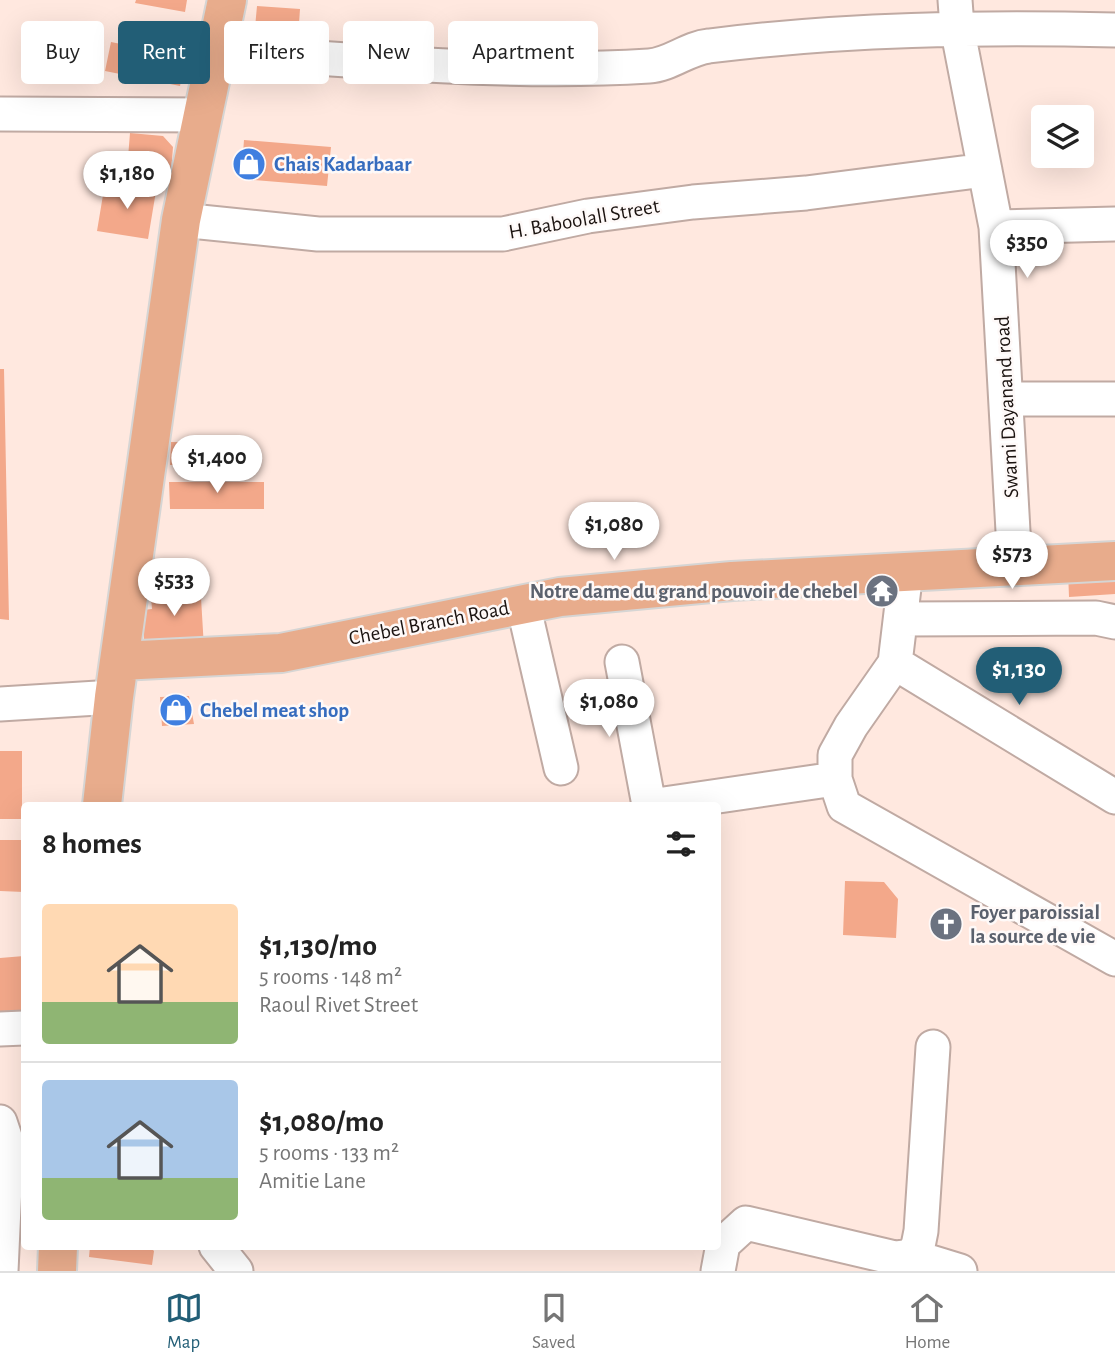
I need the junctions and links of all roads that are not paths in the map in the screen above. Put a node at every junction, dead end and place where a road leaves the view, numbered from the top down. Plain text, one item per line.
1 (227, 0) edge
2 (956, 14) edge
3 (1115, 30) edge
4 (216, 51) junction
5 (0, 114) edge
6 (205, 115) junction
7 (985, 170) junction
8 (181, 220) junction
9 (1115, 225) edge
10 (996, 227) junction
11 (1007, 399) junction
12 (1115, 399) edge
13 (1115, 561) edge
14 (1015, 567) junction
15 (906, 571) junction
16 (523, 604) junction
17 (902, 619) junction
18 (1115, 622) edge
19 (622, 662) dead end
20 (895, 663) junction
21 (117, 679) junction
22 (0, 704) edge
23 (561, 768) dead end
24 (835, 779) junction
25 (1115, 797) edge
26 (102, 802) edge
27 (648, 802) edge
28 (678, 802) edge
29 (1115, 959) edge
30 (21, 1028) edge
31 (0, 1029) edge
32 (933, 1047) dead end
33 (1, 1124) edge
34 (58, 1250) edge
35 (219, 1250) edge
36 (911, 1256) junction
37 (1, 1271) edge
38 (57, 1271) edge
39 (236, 1271) edge
40 (718, 1271) edge
41 (960, 1271) edge

1 - 4 main road
2 - 3 street
2 - 4 street
2 - 7 street, Swami Dayanand road
4 - 6 main road
5 - 6 street
6 - 8 main road
7 - 8 street, H. Baboolall Street
7 - 10 street, Swami Dayanand road
8 - 21 main road
9 - 10 street
10 - 11 street, Swami Dayanand road
11 - 12 street
11 - 14 street, Swami Dayanand road
13 - 14 main road, Chebel Branch Road
14 - 15 main road, Chebel Branch Road
15 - 16 main road, Chebel Branch Road
15 - 17 street
16 - 21 main road, Chebel Branch Road
16 - 23 street
17 - 18 street
17 - 20 street
19 - 27 street
20 - 24 street
20 - 25 street
21 - 22 street
21 - 26 main road
24 - 28 street
24 - 29 street
30 - 31 street
32 - 36 street
33 - 37 street
34 - 38 main road
35 - 39 street
36 - 40 street
36 - 41 street

